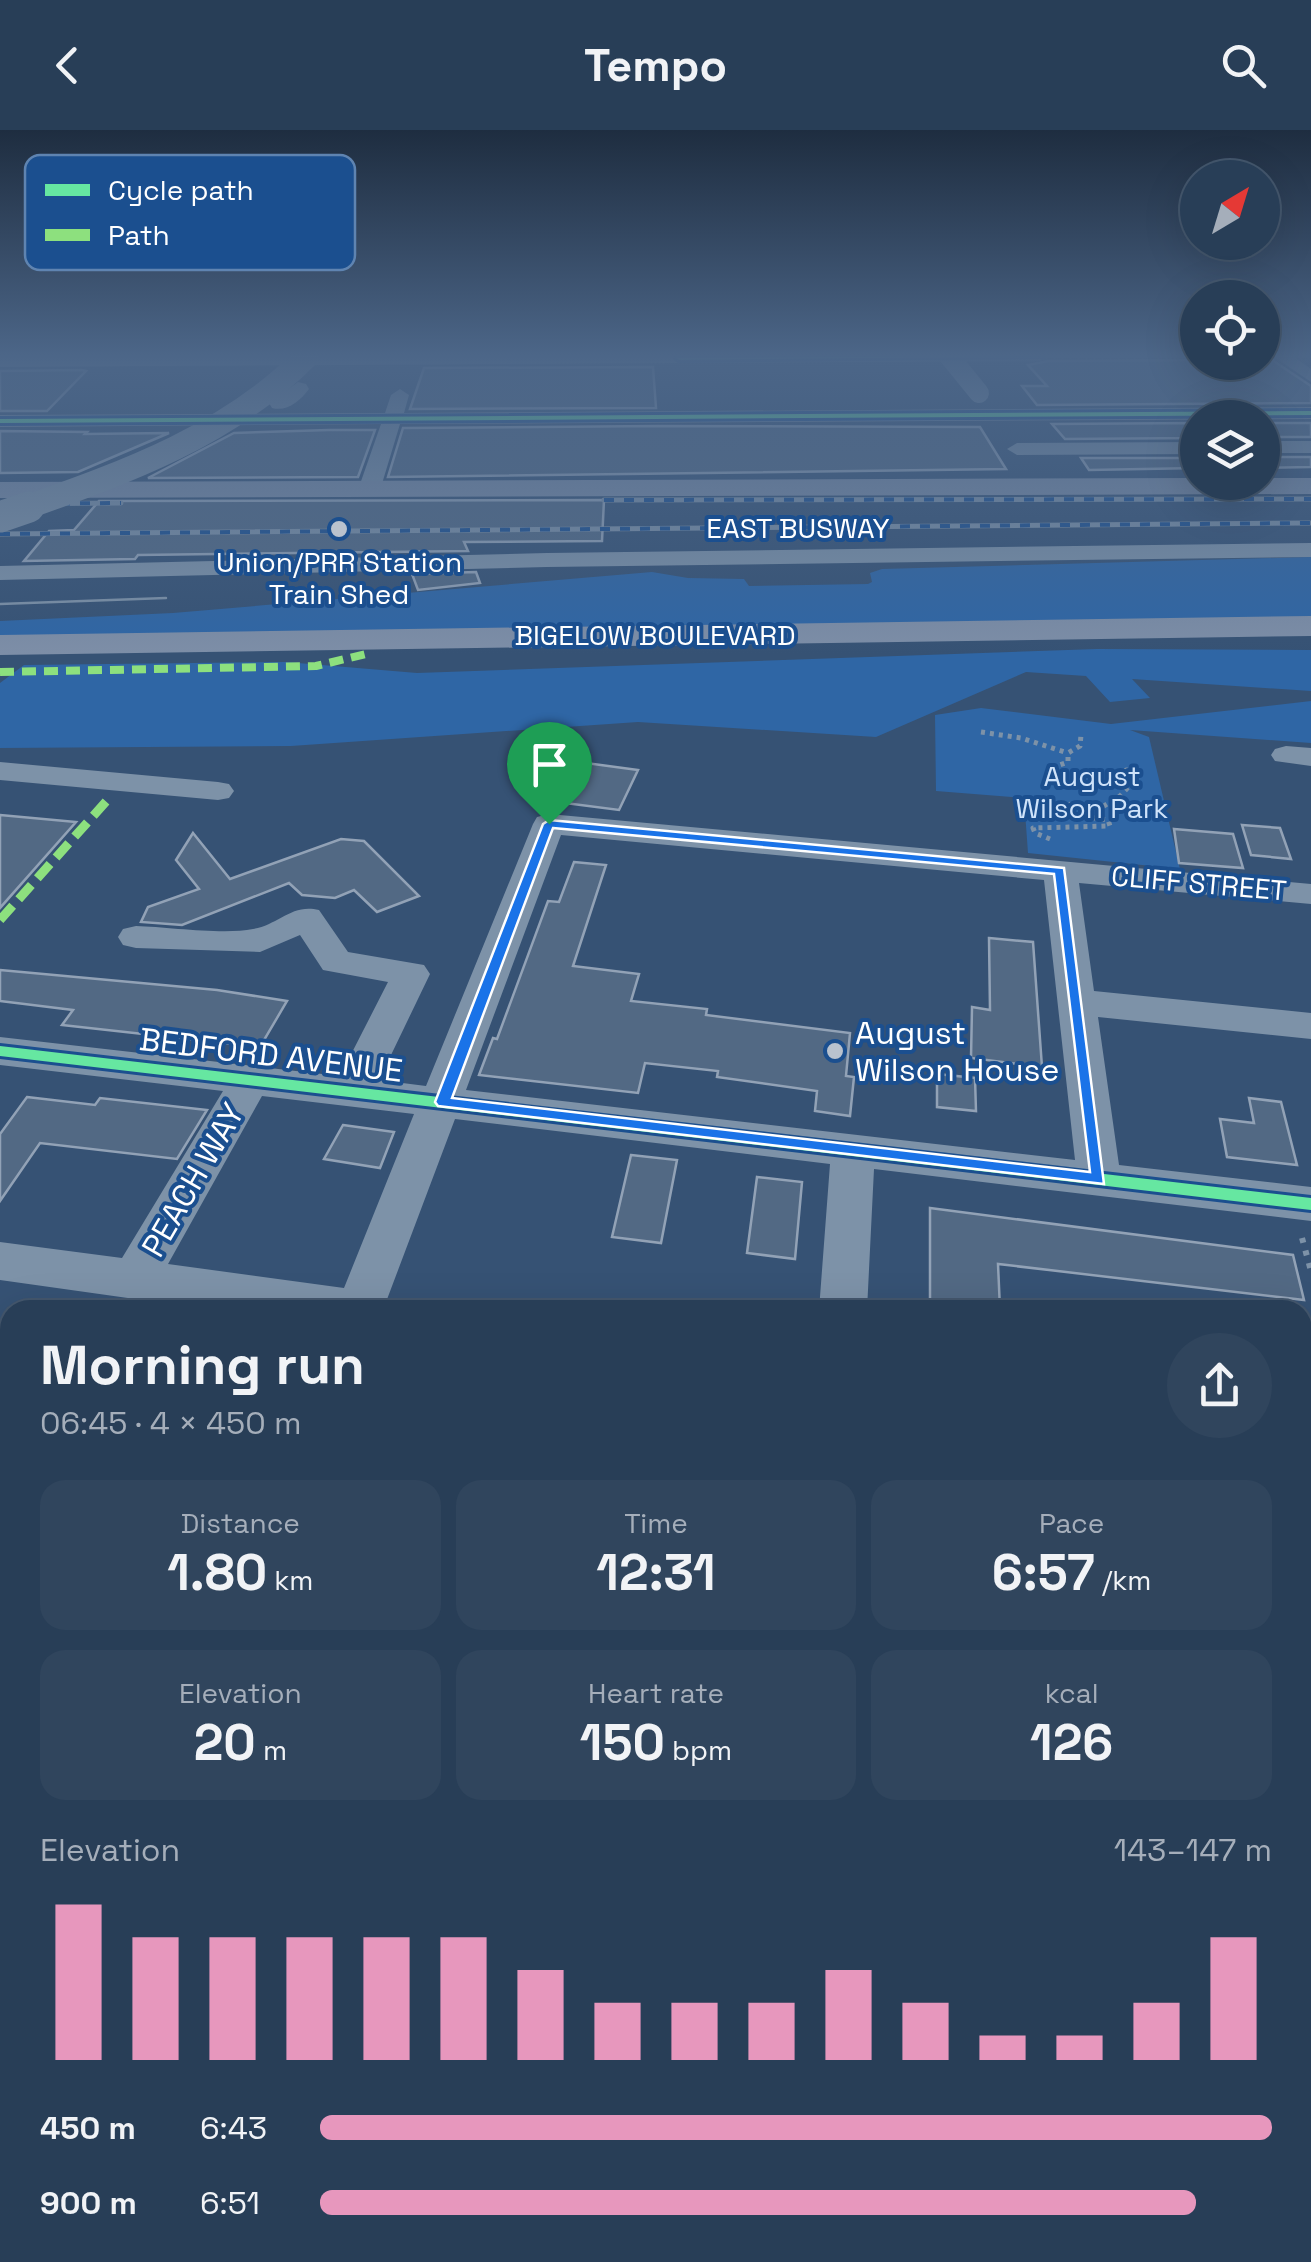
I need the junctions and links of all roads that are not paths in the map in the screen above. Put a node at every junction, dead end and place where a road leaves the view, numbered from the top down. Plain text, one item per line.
1 (103, 455) edge
2 (154, 455) edge
3 (190, 455) edge
4 (208, 455) edge
5 (382, 455) edge
6 (1021, 455) edge
7 (41, 465) dead end
8 (0, 480) edge
9 (1311, 486) edge
10 (1041, 487) junction
11 (370, 488) junction
12 (0, 493) edge
13 (0, 517) edge
14 (76, 519) dead end
15 (0, 533) edge
16 (1309, 546) edge
17 (0, 573) edge
18 (1311, 626) edge
19 (1311, 640) edge
20 (0, 645) edge
21 (0, 659) edge
22 (0, 771) edge
23 (218, 791) dead end
24 (1060, 855) junction
25 (1311, 894) edge
26 (136, 937) dead end
27 (1076, 1002) junction
28 (1311, 1026) edge
29 (0, 1051) edge
30 (250, 1080) junction
31 (353, 1092) junction
32 (443, 1102) junction
33 (853, 1150) junction
34 (1098, 1179) junction
35 (1306, 1218) edge
36 (0, 1260) edge
37 (136, 1279) junction
38 (286, 1300) edge
39 (362, 1300) edge
40 (844, 1300) edge

1 - 12 highway
2 - 13 highway, bridge
3 - 15 highway
4 - 14 highway
5 - 11 street
6 - 10 street
7 - 8 highway
9 - 10 main road
10 - 11 main road
11 - 12 main road
16 - 17 street, EAST BUSWAY
18 - 20 main road, BIGELOW BOULEVARD
19 - 21 main road, BIGELOW BOULEVARD
22 - 23 street
24 - 25 street, CLIFF STREET
24 - 27 street
24 - 32 street, CLIFF STREET
26 - 31 street
27 - 28 street
27 - 34 street
29 - 30 street, BEDFORD AVENUE
30 - 31 street, BEDFORD AVENUE
30 - 37 street, PEACH WAY
31 - 32 street, BEDFORD AVENUE
32 - 33 street, BEDFORD AVENUE
32 - 39 street
33 - 34 street, BEDFORD AVENUE
33 - 40 street
34 - 35 street, BEDFORD AVENUE
36 - 37 street
37 - 38 street

